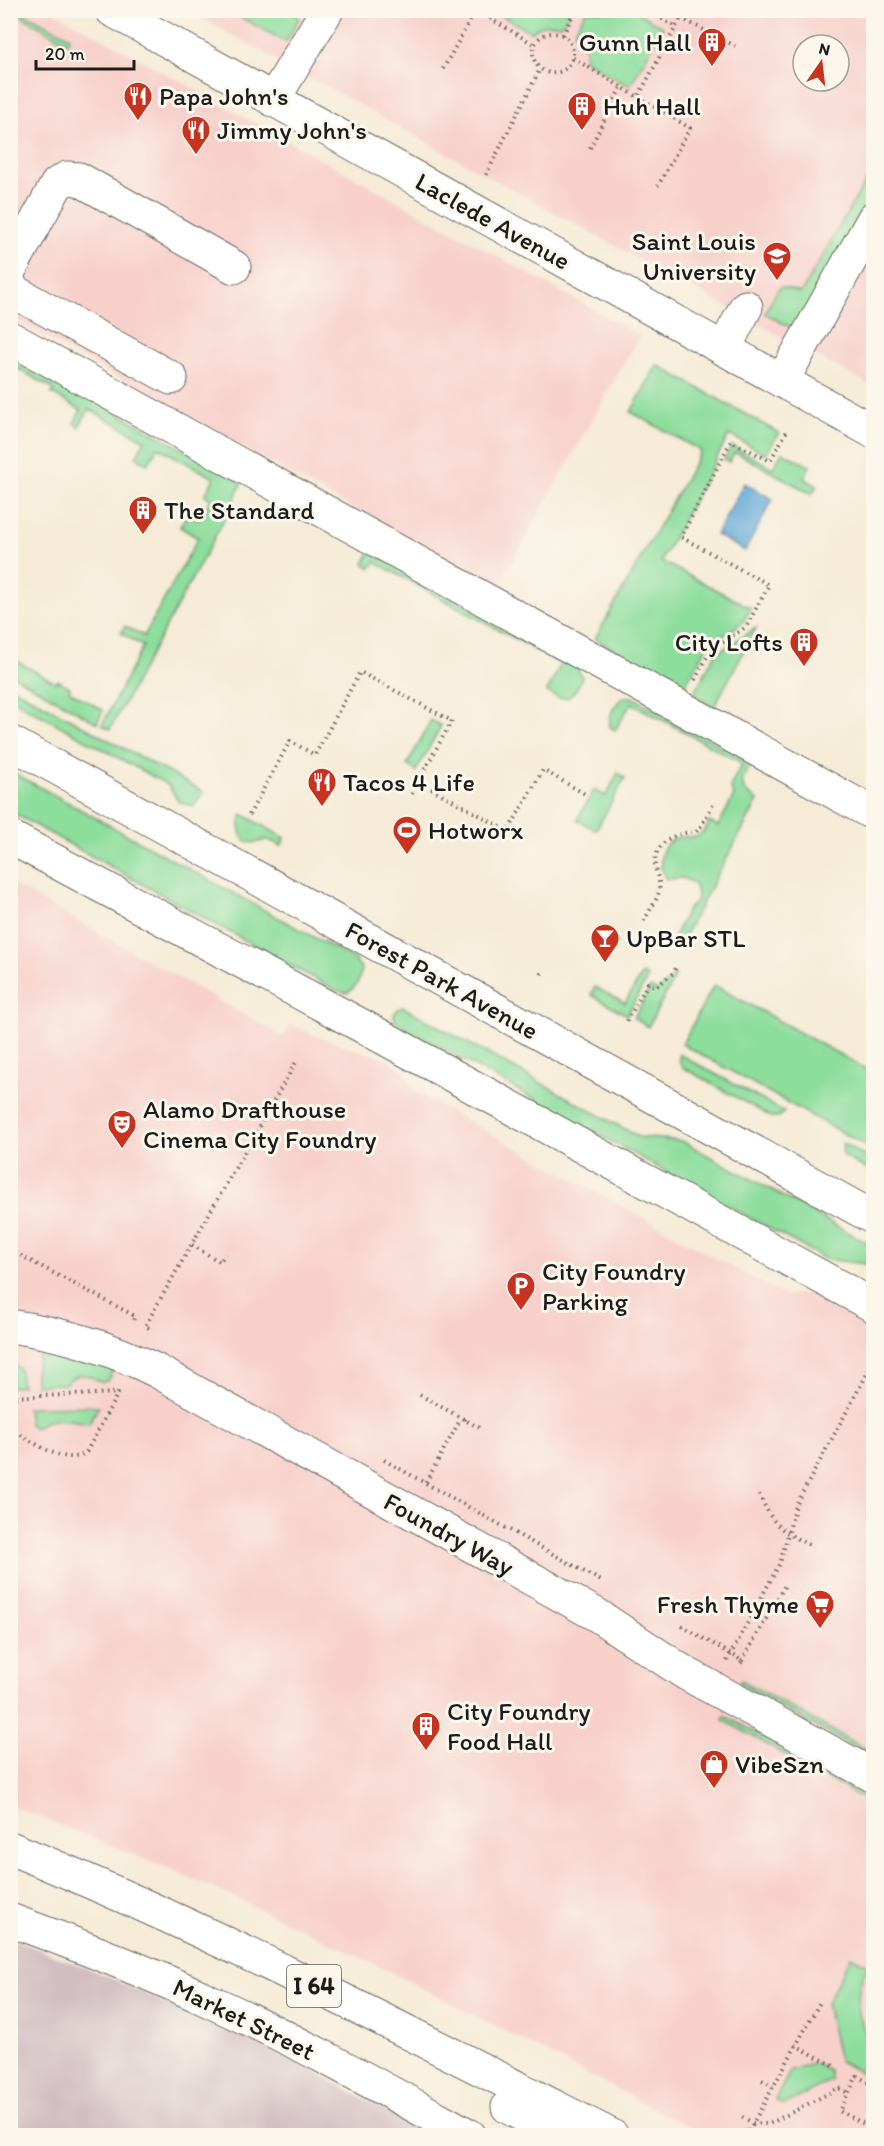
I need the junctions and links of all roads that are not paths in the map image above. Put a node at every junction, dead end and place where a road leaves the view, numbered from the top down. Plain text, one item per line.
1 (112, 10) edge
2 (327, 10) edge
3 (273, 100) junction
4 (873, 218) edge
5 (234, 267) dead end
6 (10, 269) edge
7 (10, 285) edge
8 (746, 307) dead end
9 (10, 338) edge
10 (724, 349) junction
11 (171, 378) dead end
12 (782, 381) junction
13 (873, 432) edge
14 (10, 742) edge
15 (873, 814) edge
16 (10, 837) edge
17 (873, 1218) edge
18 (873, 1306) edge
19 (10, 1326) edge
20 (873, 1776) edge
21 (10, 1848) edge
22 (10, 1858) edge
23 (10, 1920) edge
24 (470, 2136) edge
25 (560, 2136) edge
26 (612, 2136) edge

1 - 3 main road, Laclede Avenue
2 - 3 main road
3 - 10 main road, Laclede Avenue
4 - 12 main road
5 - 6 main road
7 - 11 main road
8 - 10 main road
9 - 15 main road
10 - 12 main road, Laclede Avenue
12 - 13 main road, Laclede Avenue
14 - 17 main road, Forest Park Avenue
16 - 18 main road
19 - 20 main road, Foundry Way
21 - 26 main road, I 64
22 - 25 main road, I 64
23 - 24 main road, Market Street

